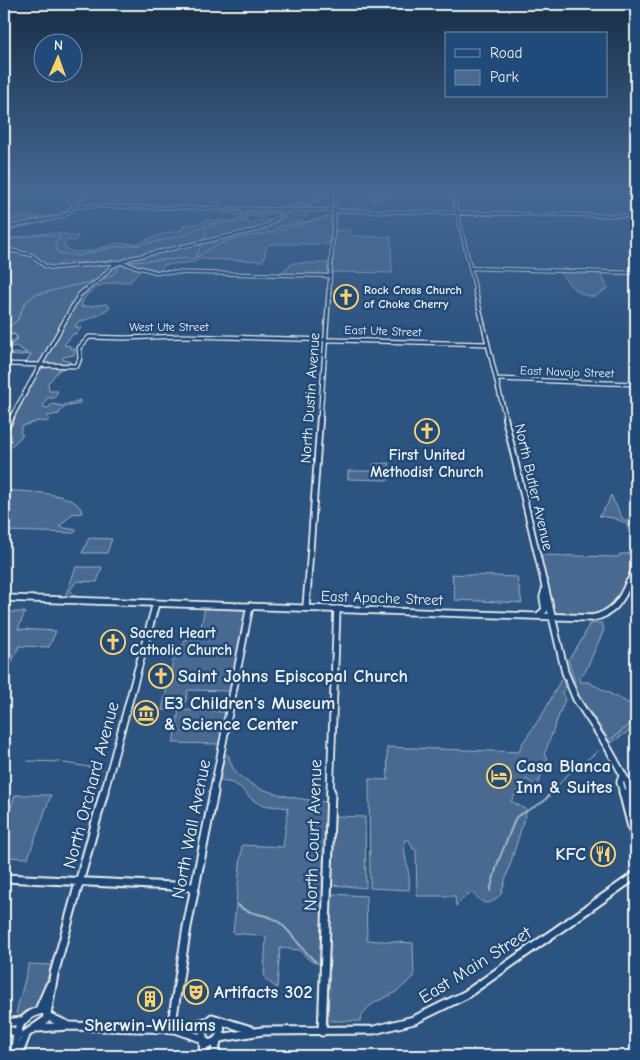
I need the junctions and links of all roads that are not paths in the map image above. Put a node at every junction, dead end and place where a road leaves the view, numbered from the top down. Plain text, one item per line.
1 (209, 240) edge
2 (333, 240) edge
3 (463, 240) edge
4 (4, 249) edge
5 (118, 262) junction
6 (470, 268) junction
7 (636, 273) edge
8 (330, 276) junction
9 (248, 338) joint
10 (326, 339) junction
11 (488, 344) junction
12 (4, 364) edge
13 (40, 365) junction
14 (496, 380) junction
15 (636, 384) edge
16 (4, 431) edge
17 (636, 565) edge
18 (545, 589) junction
19 (5, 600) edge
20 (156, 603) junction
21 (250, 606) junction
22 (306, 607) junction
23 (337, 609) junction
24 (538, 616) junction
25 (552, 617) junction
26 (622, 776) junction
27 (636, 817) edge
28 (636, 843) edge
29 (636, 875) edge
30 (4, 878) edge
31 (80, 882) junction
32 (195, 887) junction
33 (54, 974) junction
34 (38, 1011) junction
35 (47, 1015) junction
36 (24, 1021) junction
37 (205, 1022) junction
38 (219, 1022) junction
39 (4, 1023) edge
40 (70, 1026) junction
41 (4, 1028) edge
42 (36, 1028) junction
43 (174, 1029) junction
44 (253, 1031) junction
45 (322, 1032) junction
46 (17, 1033) junction
47 (27, 1034) junction
48 (218, 1039) junction
49 (203, 1040) junction
50 (14, 1056) edge
51 (18, 1056) edge
52 (204, 1056) edge
53 (214, 1056) edge

1 - 5 main road
2 - 8 main road, North Dustin Avenue
3 - 6 main road, North Butler Avenue
4 - 5 main road
5 - 8 main road
5 - 13 main road
6 - 7 main road
6 - 11 main road, North Butler Avenue
8 - 10 main road, North Dustin Avenue
9 - 10 main road, East Ute Street
9 - 13 main road, West Ute Street
10 - 11 main road, East Ute Street
10 - 22 main road, North Dustin Avenue
11 - 14 main road, North Butler Avenue
12 - 13 main road
13 - 16 main road
14 - 15 main road, East Navajo Street
14 - 18 main road, North Butler Avenue
17 - 25 main road, East Apache Street
18 - 24 main road
18 - 25 main road, North Butler Avenue
19 - 20 main road, East Apache Street
20 - 21 main road, East Apache Street
20 - 31 main road, North Orchard Avenue
21 - 22 main road, East Apache Street
21 - 32 main road, North Wall Avenue
22 - 23 main road, East Apache Street
23 - 24 main road, East Apache Street
23 - 45 main road, North Court Avenue
24 - 25 main road, East Apache Street
25 - 26 main road, North Butler Avenue
26 - 27 main road, North Butler Avenue
26 - 28 main road, North Butler Avenue
29 - 45 main road, East Main Street
30 - 31 main road
31 - 32 main road
31 - 33 main road, North Orchard Avenue
32 - 43 main road, North Wall Avenue
33 - 34 main road, North Orchard Avenue
33 - 35 main road, North Orchard Avenue
34 - 35 main road
34 - 36 main road
35 - 40 main road
35 - 42 main road
36 - 39 main road
36 - 46 main road
37 - 38 main road
37 - 43 main road
37 - 49 main road
38 - 44 main road, East Main Street
38 - 48 main road
40 - 42 main road
40 - 43 main road
41 - 46 main road
42 - 47 main road
43 - 49 main road
44 - 45 main road, East Main Street
44 - 48 main road, East Main Street
46 - 47 main road
46 - 50 main road
47 - 51 main road
48 - 49 main road
48 - 53 main road
49 - 52 main road

